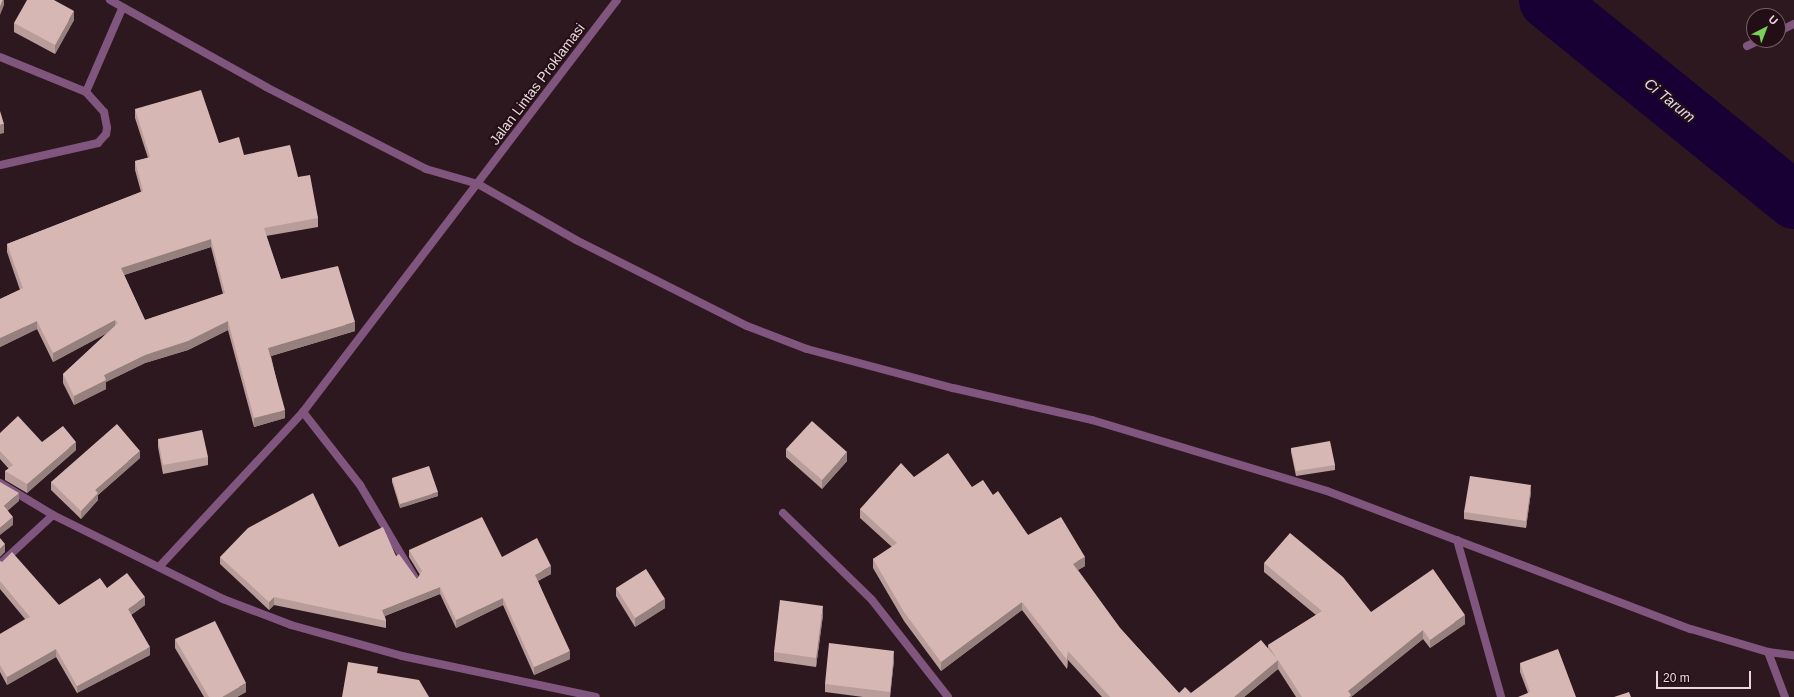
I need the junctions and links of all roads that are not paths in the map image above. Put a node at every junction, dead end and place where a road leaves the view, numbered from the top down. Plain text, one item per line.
1 (110, 0) edge
2 (617, 0) edge
3 (122, 8) junction
4 (0, 57) edge
5 (86, 92) junction
6 (0, 165) edge
7 (478, 184) junction
8 (303, 412) junction
9 (0, 482) edge
10 (783, 513) dead end
11 (53, 515) junction
12 (1457, 540) junction
13 (0, 564) edge
14 (159, 568) junction
15 (417, 581) edge
16 (1768, 652) junction
17 (1794, 655) edge
18 (596, 697) edge
19 (948, 697) edge
20 (1501, 697) edge
21 (1785, 697) edge

1 - 3 street
2 - 7 street, Jalan Lintas Proklamasi
3 - 5 street
3 - 7 street
4 - 5 street
5 - 6 street
7 - 8 street, Jalan Lintas Proklamasi
7 - 12 street
8 - 14 street, Jalan Lintas Proklamasi
8 - 15 street
9 - 11 street
10 - 19 street
11 - 13 street
11 - 14 street
12 - 16 street
12 - 20 street
14 - 18 street
16 - 17 street
16 - 21 street

